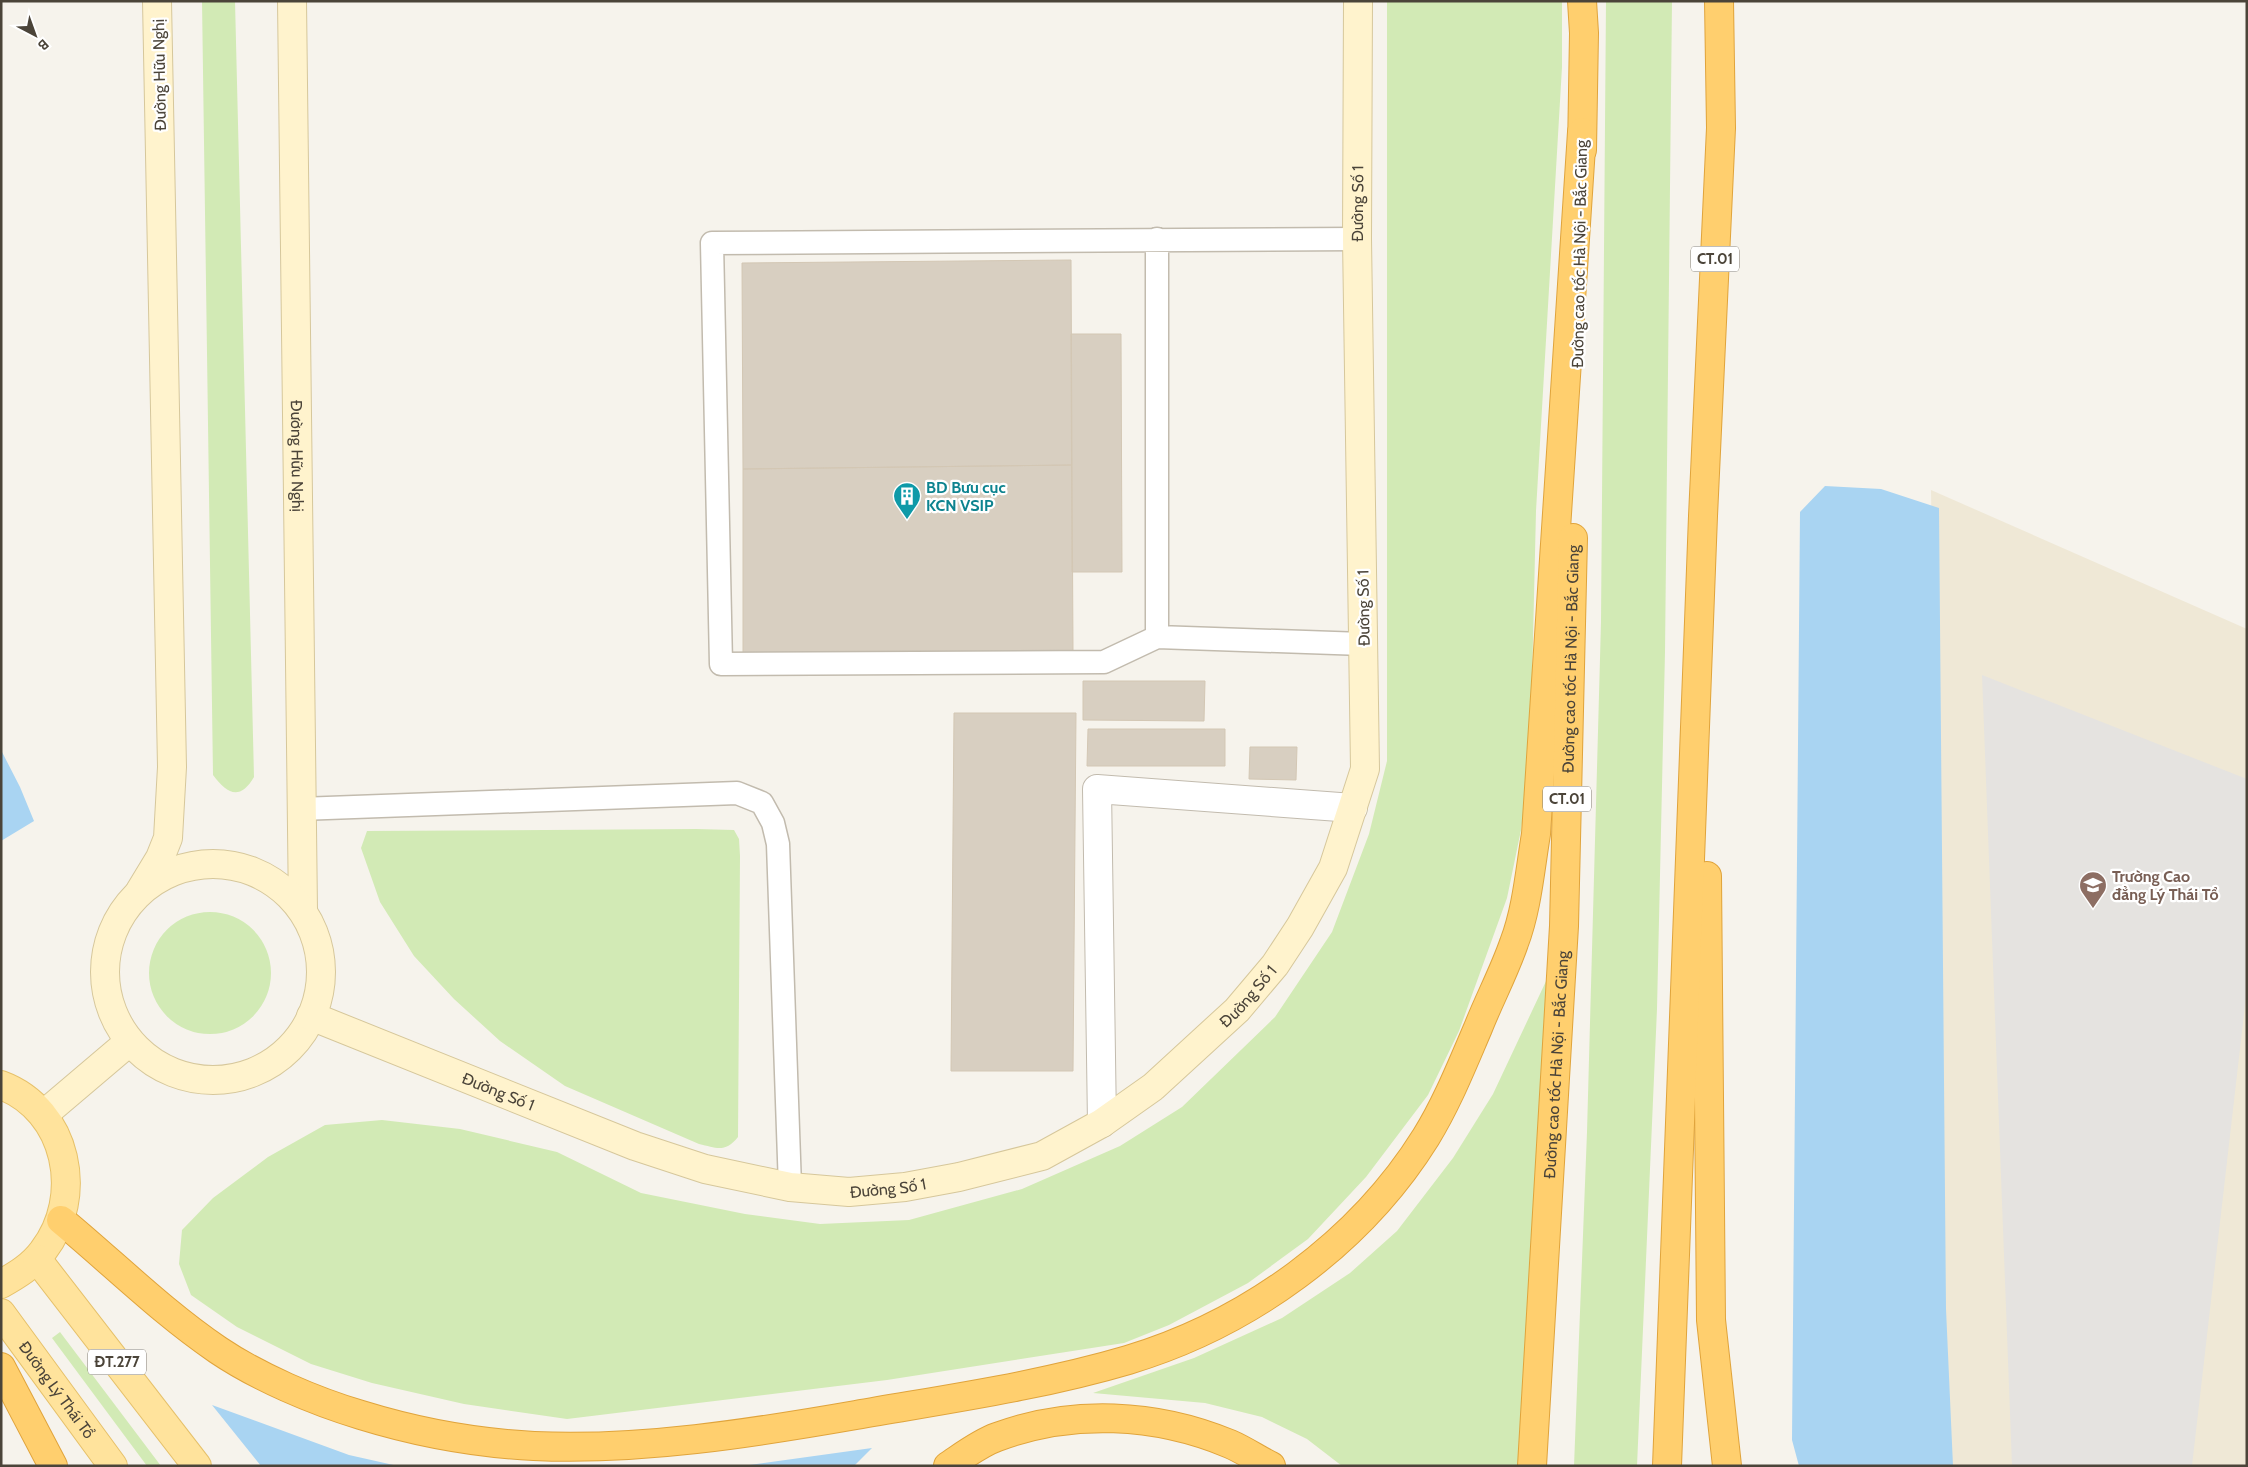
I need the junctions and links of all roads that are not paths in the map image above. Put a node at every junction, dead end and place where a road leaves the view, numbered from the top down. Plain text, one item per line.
1 (157, 1) edge
2 (292, 1) edge
3 (1358, 1) edge
4 (1582, 1) edge
5 (1719, 1) edge
6 (1582, 132) junction
7 (1357, 239) junction
8 (1157, 240) junction
9 (1703, 516) junction
10 (1157, 637) junction
11 (1363, 644) junction
12 (1353, 808) junction
13 (300, 809) junction
14 (140, 891) junction
15 (303, 912) junction
16 (311, 1016) junction
17 (129, 1042) junction
18 (1, 1085) edge
19 (43, 1116) junction
20 (1102, 1123) junction
21 (790, 1187) junction
22 (61, 1220) junction
23 (37, 1259) junction
24 (1, 1284) edge
25 (1, 1313) edge
26 (1, 1367) edge
27 (53, 1466) edge
28 (113, 1466) edge
29 (197, 1466) edge
30 (948, 1466) edge
31 (1271, 1466) edge
32 (1532, 1466) edge
33 (1667, 1466) edge
34 (1727, 1466) edge

1 - 14 main road, Đường Hữu Nghị
2 - 13 main road, Đường Hữu Nghị
3 - 7 main road, Đường Số 1
4 - 6 highway, Đường cao tốc Hà Nội - Bắc Giang / CT.01
5 - 9 highway, CT.01
6 - 22 highway
6 - 32 highway, Đường cao tốc Hà Nội - Bắc Giang / CT.01
7 - 8 lane
7 - 11 main road, Đường Số 1
8 - 10 lane
8 - 10 lane
9 - 33 highway, CT.01
9 - 34 highway
10 - 11 lane
11 - 12 main road, Đường Số 1
12 - 20 main road, Đường Số 1
12 - 20 street
13 - 15 main road, Đường Hữu Nghị
13 - 21 lane
14 - 15 main road
14 - 17 main road
15 - 16 main road
16 - 17 main road
16 - 21 main road, Đường Số 1
17 - 19 main road
18 - 19 main road
19 - 22 main road
20 - 21 main road, Đường Số 1
22 - 23 main road
23 - 24 main road
23 - 29 main road, ĐT.277
25 - 28 main road, Đường Lý Thái Tổ
26 - 27 highway
30 - 31 highway

